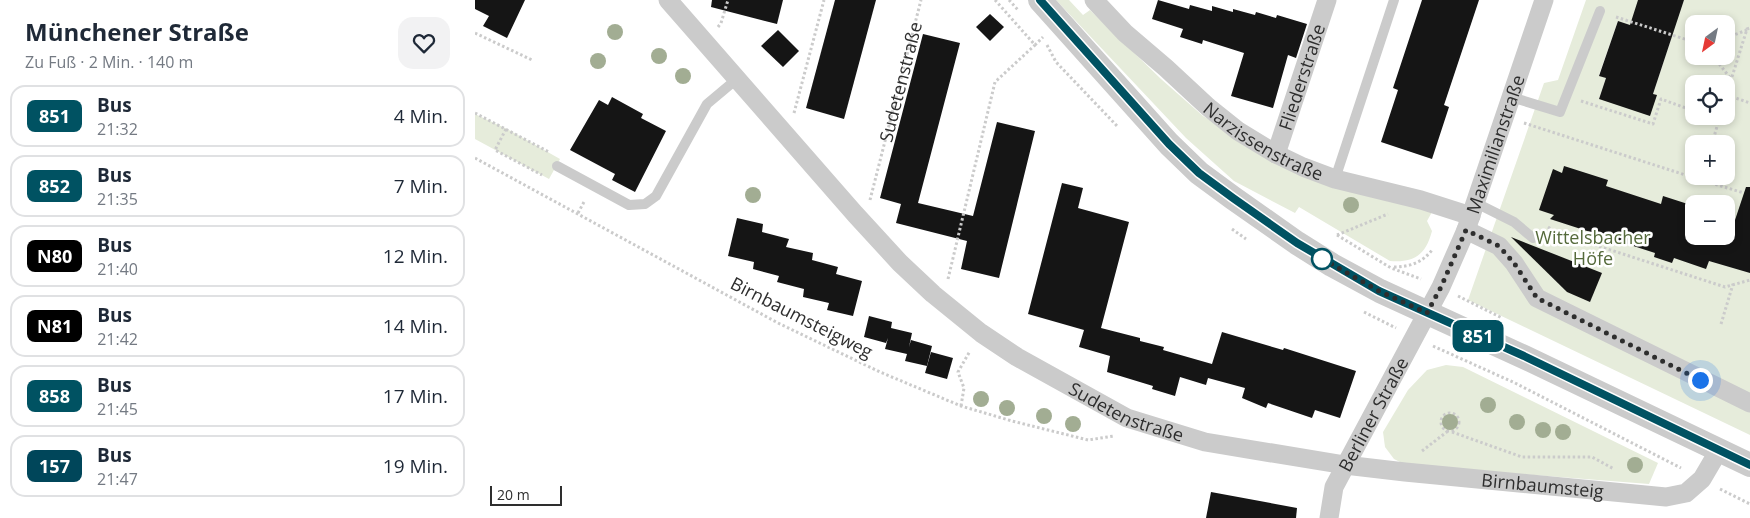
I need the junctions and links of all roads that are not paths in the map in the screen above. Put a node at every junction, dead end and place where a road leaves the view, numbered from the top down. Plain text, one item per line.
1 (668, 0) edge
2 (1040, 0) edge
3 (1094, 0) edge
4 (1327, 0) edge
5 (1395, 0) edge
6 (1544, 0) edge
7 (1600, 11) road end
8 (738, 78) junction
9 (1511, 97) junction
10 (1276, 154) junction
11 (557, 166) road end
12 (1335, 179) junction
13 (1471, 216) junction
14 (1533, 238) dead end
15 (1427, 313) junction
16 (1750, 404) edge
17 (1719, 450) junction
18 (1345, 465) junction
19 (1750, 465) edge
20 (1329, 518) edge

1 - 8 street, Sudetenstraße
2 - 15 street
3 - 10 street, Narzissenstraße
4 - 10 street, Fliederstraße
5 - 12 lane
6 - 9 street, Maximilianstraße
7 - 9 lane
8 - 11 lane
8 - 18 street, Sudetenstraße
9 - 13 street, Maximilianstraße
10 - 12 street, Narzissenstraße
12 - 13 street, Narzissenstraße
13 - 14 lane
13 - 15 street, Maximilianstraße
13 - 16 street, Narzissenstraße
15 - 17 street
15 - 18 street, Berliner Straße
17 - 18 street, Birnbaumsteig
17 - 19 street
18 - 20 street, Berliner Straße

